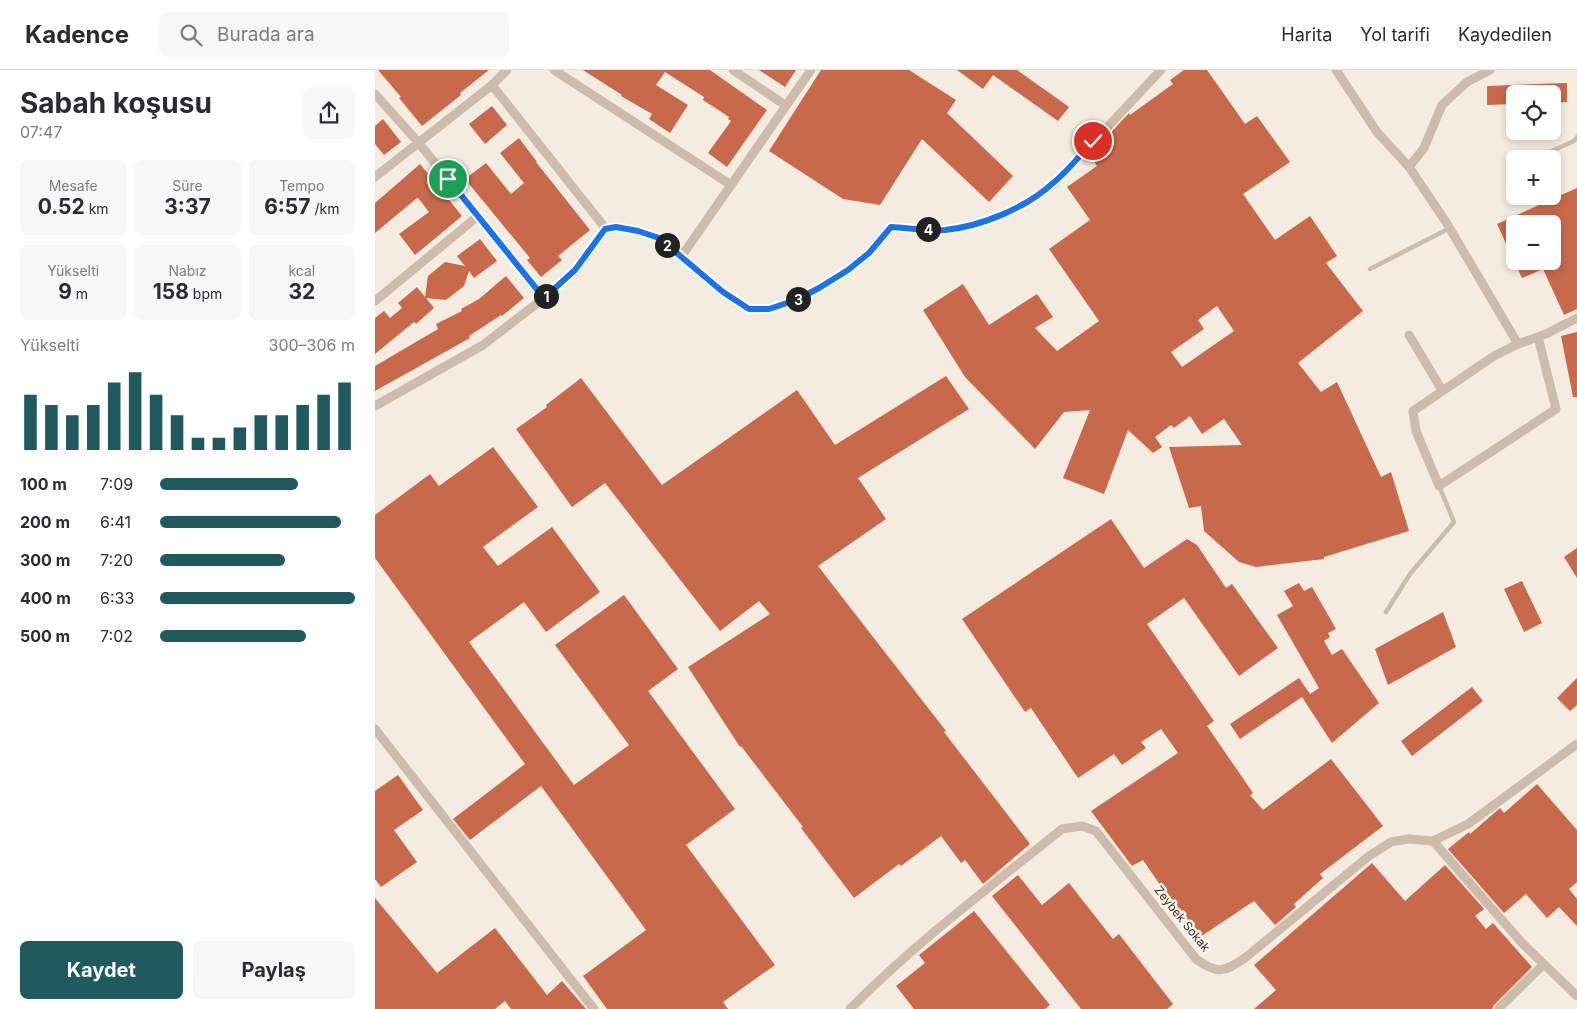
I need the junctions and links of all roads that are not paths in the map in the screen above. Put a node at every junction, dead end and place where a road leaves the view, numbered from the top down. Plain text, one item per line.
1 (507, 70) edge
2 (555, 70) edge
3 (733, 70) edge
4 (811, 70) edge
5 (1161, 70) edge
6 (1336, 70) edge
7 (1491, 70) edge
8 (492, 85) junction
9 (375, 94) edge
10 (785, 106) junction
11 (1577, 137) edge
12 (418, 142) junction
13 (1554, 150) edge
14 (1409, 167) junction
15 (375, 177) edge
16 (731, 185) junction
17 (478, 216) junction
18 (1449, 228) junction
19 (605, 229) junction
20 (681, 257) junction
21 (1370, 269) dead end
22 (544, 298) junction
23 (375, 301) edge
24 (1577, 318) edge
25 (1409, 335) dead end
26 (1539, 337) junction
27 (1518, 344) junction
28 (1442, 390) junction
29 (375, 406) edge
30 (1439, 486) junction
31 (1385, 612) dead end
32 (375, 729) edge
33 (1577, 744) edge
34 (1433, 841) junction
35 (1543, 965) junction
36 (1577, 996) edge
37 (594, 1009) edge
38 (850, 1009) edge
39 (1498, 1009) edge

1 - 8 street
2 - 16 street
3 - 10 street
4 - 10 street
5 - 20 street
6 - 14 street
7 - 14 street
8 - 12 street
8 - 19 street
9 - 12 street
10 - 16 street
11 - 13 lane
12 - 15 street
12 - 17 street
14 - 18 street
16 - 20 street
17 - 22 street
17 - 23 street
18 - 21 lane
18 - 27 street
19 - 20 street
19 - 22 street
22 - 29 street
24 - 26 street
25 - 28 street
26 - 27 street
26 - 30 street
27 - 28 street
28 - 30 street
30 - 31 lane
32 - 37 street
33 - 34 street
34 - 35 street
34 - 38 street, Zeybek Sokak
35 - 36 street
35 - 39 street

